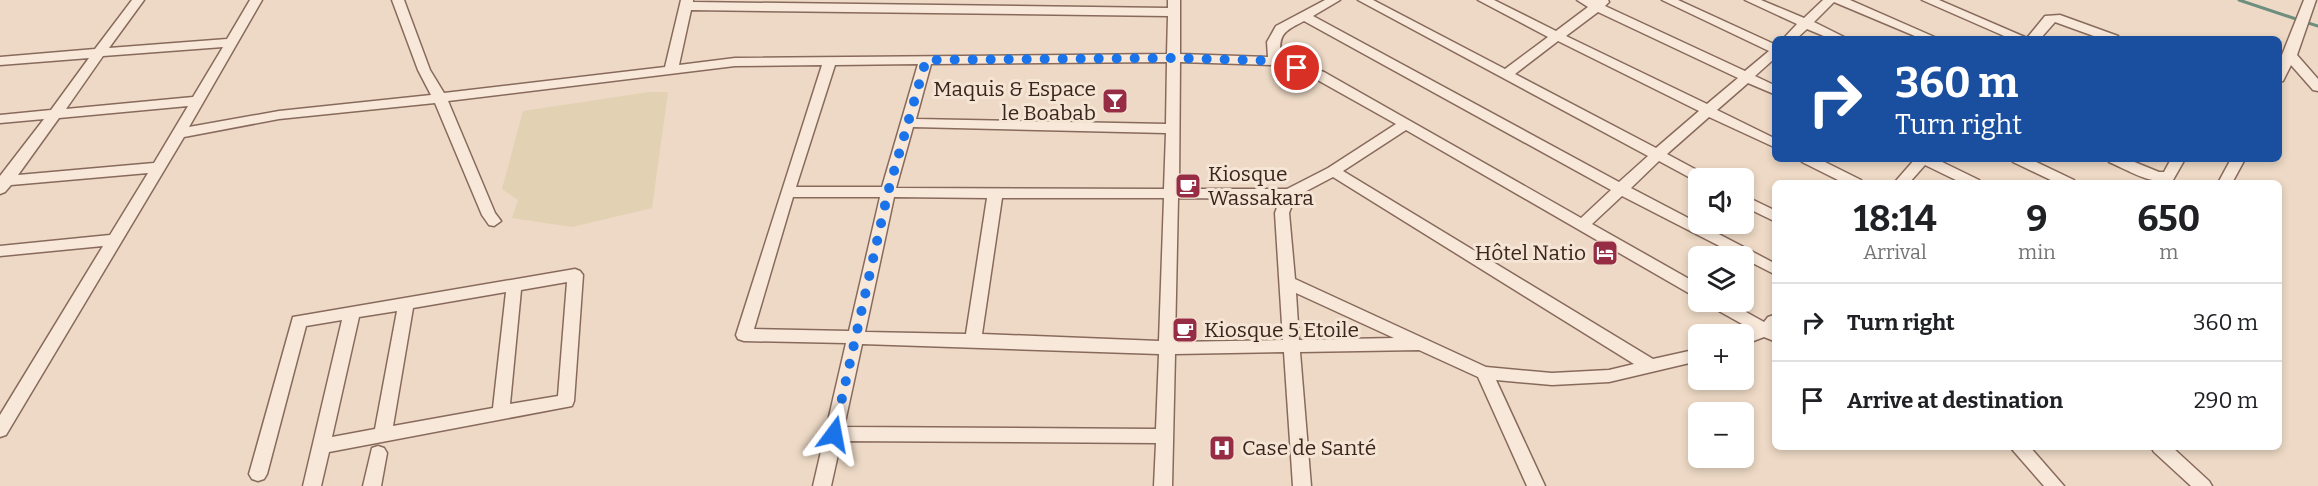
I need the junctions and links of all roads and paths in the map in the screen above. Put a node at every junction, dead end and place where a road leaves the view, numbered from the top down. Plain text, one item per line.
1 (138, 0) edge
2 (256, 0) edge
3 (398, 0) edge
4 (1334, 0) edge
5 (1364, 0) edge
6 (1484, 0) edge
7 (1583, 0) edge
8 (1668, 0) edge
9 (1752, 0) edge
10 (1830, 0) edge
11 (1839, 0) edge
12 (1928, 0) edge
13 (2310, 0) edge
14 (686, 3) edge
15 (1602, 3) edge
16 (1175, 6) edge
17 (1303, 16) junction
18 (1805, 23) junction
19 (1556, 35) junction
20 (1792, 36) edge
21 (1835, 36) edge
22 (1926, 36) edge
23 (2015, 36) edge
24 (2035, 36) edge
25 (2106, 36) edge
26 (232, 42) junction
27 (1772, 50) edge
28 (99, 53) junction
29 (1772, 53) edge
30 (2290, 55) junction
31 (1175, 58) junction
32 (830, 60) junction
33 (926, 60) junction
34 (0, 61) edge
35 (1275, 61) junction
36 (671, 70) junction
37 (2282, 70) edge
38 (1504, 75) junction
39 (1746, 77) junction
40 (2318, 87) edge
41 (1772, 89) edge
42 (440, 98) junction
43 (198, 101) junction
44 (1709, 111) junction
45 (54, 114) junction
46 (0, 119) edge
47 (908, 123) junction
48 (1406, 124) junction
49 (1173, 129) junction
50 (179, 133) junction
51 (1772, 142) edge
52 (1656, 156) junction
53 (1813, 162) edge
54 (1920, 162) edge
55 (1929, 162) edge
56 (2024, 162) edge
57 (2121, 162) edge
58 (2176, 162) edge
59 (2236, 162) edge
60 (159, 167) junction
61 (1332, 171) junction
62 (1688, 172) edge
63 (1851, 180) edge
64 (1904, 180) edge
65 (1968, 180) edge
66 (2063, 180) edge
67 (2227, 180) edge
68 (2, 184) edge
69 (1621, 189) junction
70 (787, 192) junction
71 (888, 192) junction
72 (1171, 192) junction
73 (995, 194) junction
74 (1289, 194) junction
75 (1754, 206) edge
76 (1772, 215) edge
77 (494, 221) dead end
78 (1582, 225) junction
79 (115, 240) junction
80 (0, 251) edge
81 (1772, 268) edge
82 (1287, 282) junction
83 (1688, 285) edge
84 (514, 286) junction
85 (406, 302) junction
86 (352, 312) junction
87 (1737, 312) edge
88 (1772, 329) edge
89 (1754, 335) edge
90 (856, 338) junction
91 (973, 340) junction
92 (1421, 344) junction
93 (1291, 345) junction
94 (1167, 348) junction
95 (1688, 357) edge
96 (1651, 366) junction
97 (1484, 373) junction
98 (501, 413) junction
99 (0, 430) edge
100 (383, 433) junction
101 (834, 434) junction
102 (1165, 436) junction
103 (322, 446) junction
104 (2022, 450) edge
105 (2163, 450) edge
106 (378, 453) dead end
107 (258, 474) dead end
108 (312, 486) edge
109 (372, 486) edge
110 (822, 486) edge
111 (1163, 486) edge
112 (1302, 486) edge
113 (1536, 486) edge
114 (2055, 486) edge
115 (2203, 486) edge

1 - 28 street
2 - 26 street
3 - 42 street
4 - 17 street
5 - 38 street
6 - 19 street
7 - 15 street
8 - 27 street
9 - 18 street
10 - 18 street
11 - 22 street
12 - 23 street
13 - 30 street
14 - 16 street
14 - 36 street
15 - 19 street
15 - 39 street
16 - 31 street
17 - 35 street
17 - 69 street
18 - 20 street
18 - 21 street
19 - 38 street
19 - 44 street
24 - 25 street
26 - 28 street
26 - 43 street
28 - 34 street
28 - 45 street
29 - 39 street
30 - 37 street
30 - 40 street
31 - 33 street
31 - 35 street
31 - 49 street
32 - 33 street
32 - 36 street
32 - 70 street
33 - 47 street
35 - 48 street
36 - 42 street
38 - 52 street
39 - 41 street
39 - 44 street
42 - 50 street
42 - 77 street
43 - 45 street
43 - 50 street
44 - 51 street
44 - 52 street
45 - 46 street
45 - 68 street
47 - 49 street
47 - 71 street
48 - 61 street
48 - 78 street
49 - 72 street
50 - 60 street
52 - 62 street
52 - 69 street
53 - 63 street
54 - 64 street
55 - 65 street
56 - 66 street
57 - 58 street
59 - 67 street
60 - 68 street
60 - 79 street
61 - 74 street
61 - 96 street
69 - 78 street
69 - 81 street
70 - 71 street
70 - 90 street
71 - 73 street
71 - 90 street
72 - 73 street
72 - 74 street
72 - 94 street
73 - 91 street
74 - 82 street
75 - 76 street
78 - 83 street
79 - 80 street
79 - 99 street
82 - 92 street
82 - 93 street
84 - 85 street
84 - 98 street
84 - 98 street
85 - 86 street
85 - 100 street
86 - 103 street
86 - 107 street
87 - 88 street
88 - 89 street
90 - 91 street
90 - 101 street
91 - 94 street
92 - 93 street
92 - 97 street
93 - 94 street
93 - 112 street
94 - 102 street
95 - 96 street
96 - 97 street
97 - 113 street
98 - 100 street
100 - 103 street
101 - 102 street
101 - 110 street
102 - 111 street
103 - 108 street
104 - 114 street
105 - 115 street
106 - 109 street

